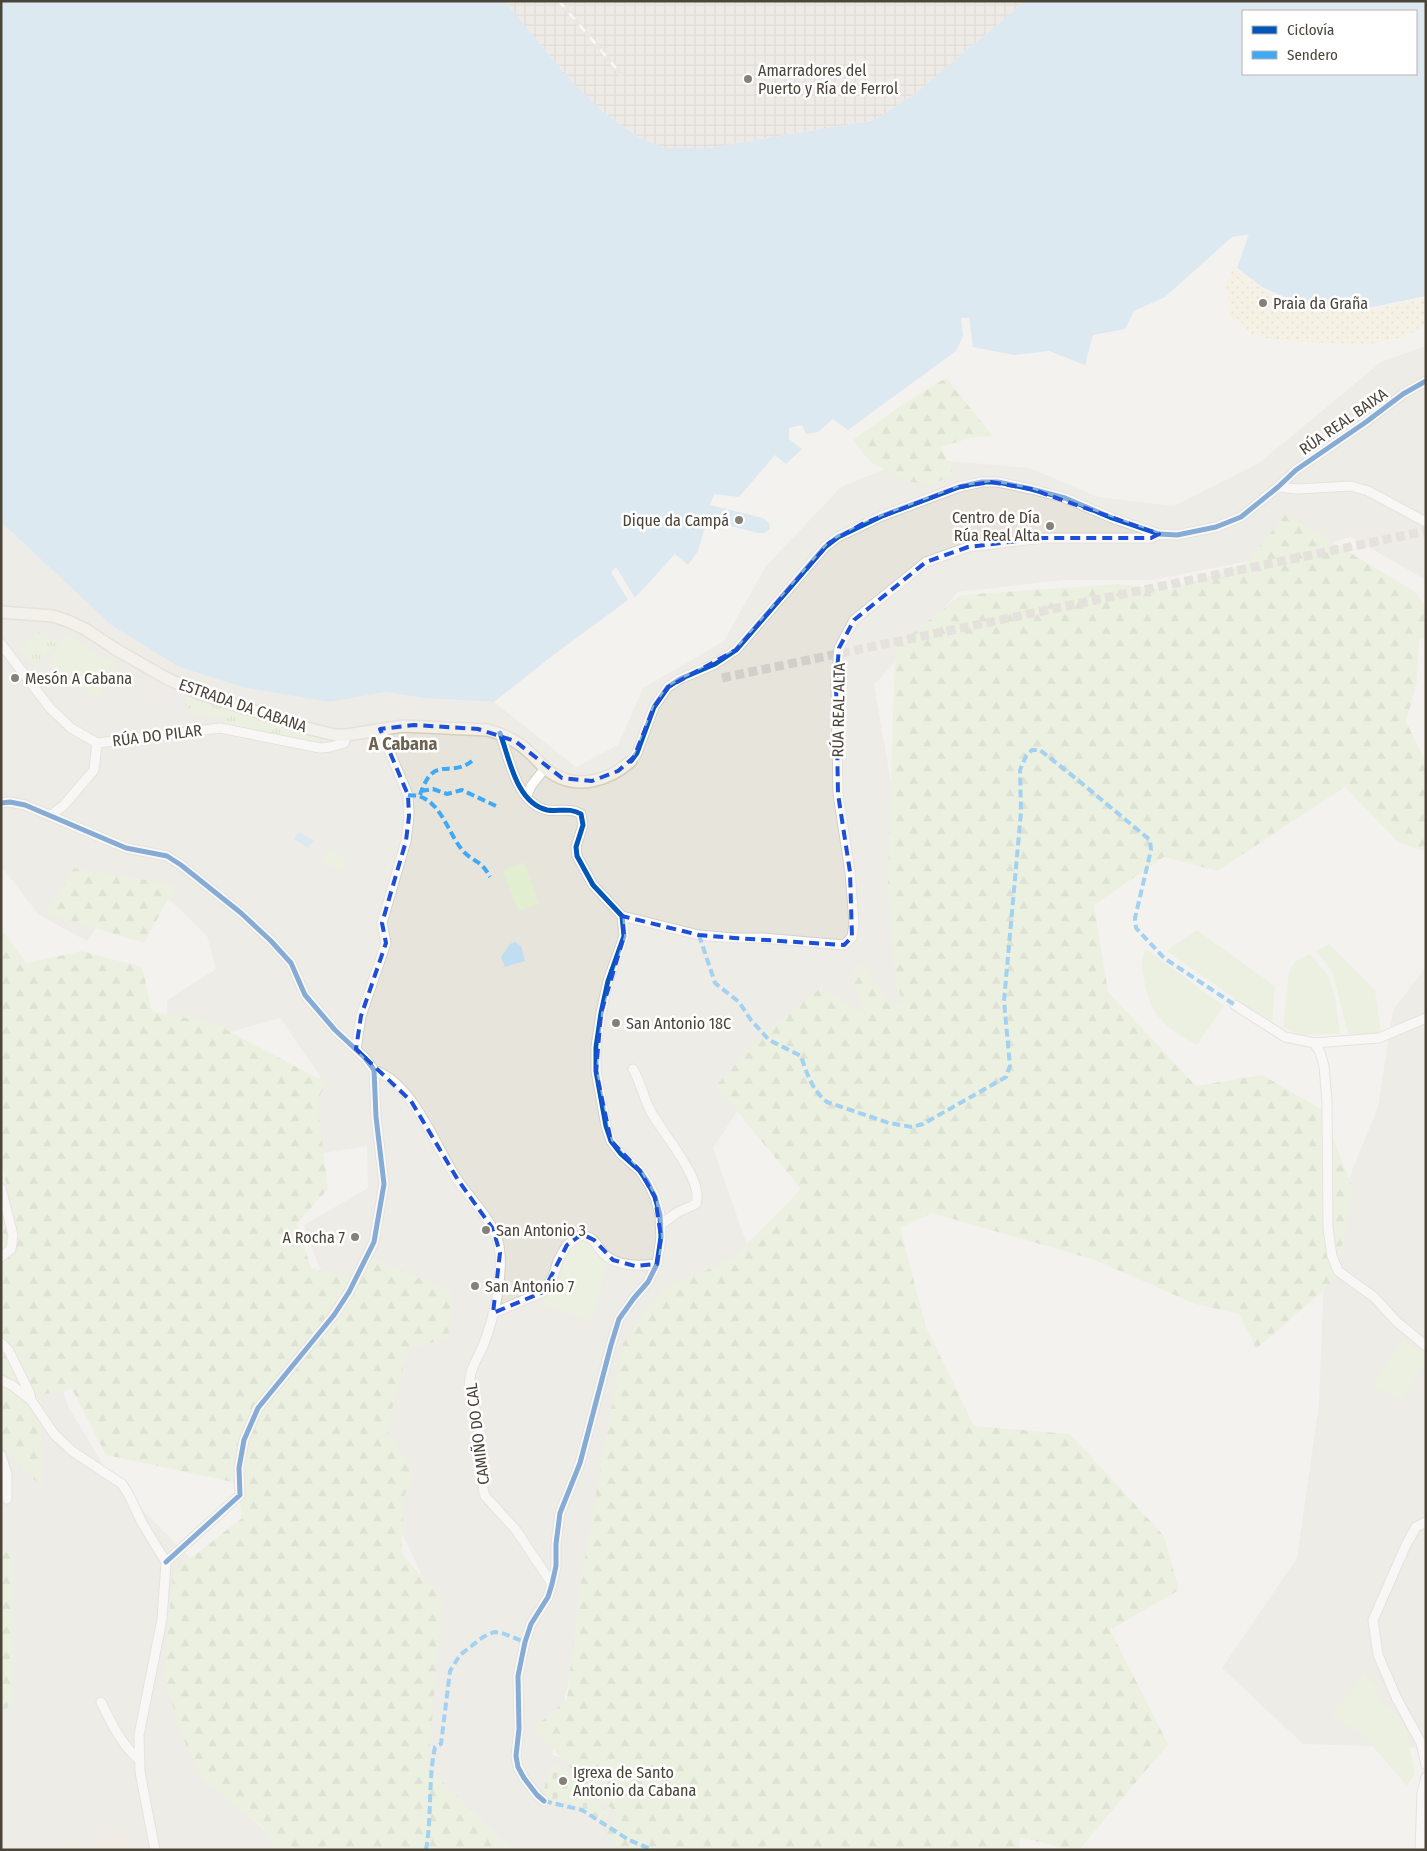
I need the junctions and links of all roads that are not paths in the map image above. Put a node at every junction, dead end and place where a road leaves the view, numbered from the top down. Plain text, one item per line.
1 (1426, 381) edge
2 (1278, 487) junction
3 (1426, 522) edge
4 (1160, 534) junction
5 (1, 612) edge
6 (1, 644) edge
7 (380, 729) junction
8 (500, 733) junction
9 (347, 735) junction
10 (97, 742) junction
11 (631, 761) joint
12 (545, 768) junction
13 (527, 796) junction
14 (1, 803) edge
15 (50, 816) junction
16 (622, 916) junction
17 (1235, 1004) dead end
18 (1426, 1018) edge
19 (1314, 1043) junction
20 (356, 1050) junction
21 (633, 1068) dead end
22 (374, 1070) junction
23 (1, 1188) edge
24 (660, 1225) junction
25 (1, 1257) edge
26 (657, 1264) junction
27 (493, 1314) junction
28 (1, 1343) edge
29 (1426, 1346) edge
30 (1, 1380) edge
31 (32, 1400) junction
32 (1, 1455) edge
33 (7, 1500) dead end
34 (1426, 1522) edge
35 (166, 1562) junction
36 (552, 1584) junction
37 (101, 1702) dead end
38 (1425, 1758) edge
39 (140, 1760) junction
40 (1426, 1777) edge
41 (544, 1801) dead end
42 (155, 1850) edge
43 (1420, 1850) edge

1 - 2 street, RÚA REAL BAIXA
2 - 3 street
2 - 4 street, RÚA REAL ALTA
4 - 11 street
4 - 16 street, RÚA REAL ALTA
5 - 9 main road, ESTRADA DA CABANA
6 - 10 street, RÚA DO PILAR
7 - 8 main road, ESTRADA DA CABANA
7 - 9 main road, ESTRADA DA CABANA
7 - 20 street
8 - 12 main road
8 - 13 street
9 - 10 street, RÚA DO PILAR
10 - 15 street
11 - 12 main road
12 - 13 street
13 - 16 street
14 - 15 street, CAMIÑO DO CAL
15 - 20 street, CAMIÑO DO CAL
16 - 24 street
17 - 19 street
18 - 19 street
19 - 29 street
20 - 22 street, CAMIÑO DO CAL
21 - 24 street
22 - 27 street, CAMIÑO DO CAL
22 - 35 street
23 - 25 street
24 - 26 street
26 - 27 street
26 - 36 street
27 - 36 street, CAMIÑO DO CAL
28 - 31 street
30 - 31 street
31 - 35 street
32 - 33 street
34 - 38 street
35 - 39 street
36 - 41 street
37 - 39 street
39 - 42 street
40 - 43 street

